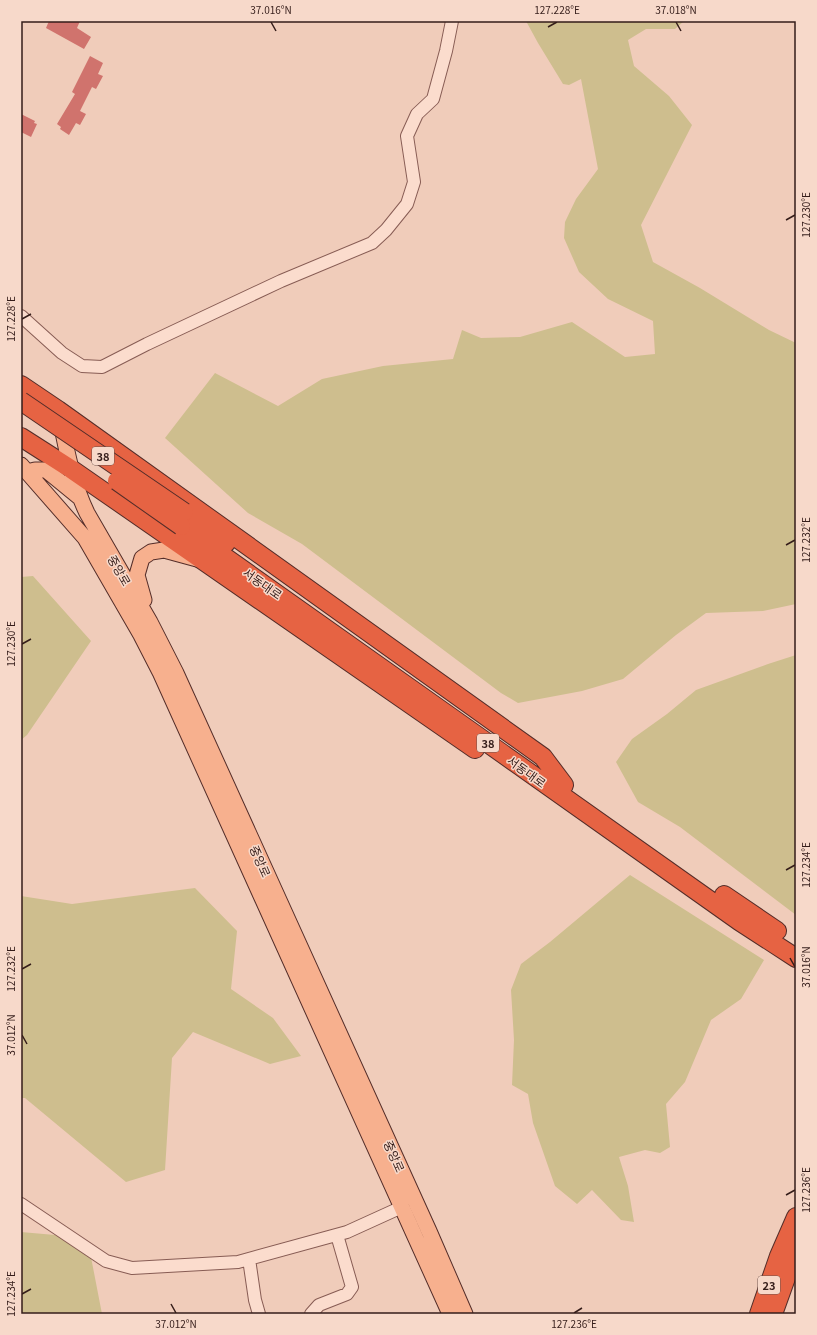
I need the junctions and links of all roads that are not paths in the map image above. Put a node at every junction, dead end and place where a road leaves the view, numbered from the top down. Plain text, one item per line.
1 (452, 21) edge
2 (21, 316) edge
3 (21, 385) edge
4 (21, 401) edge
5 (58, 410) junction
6 (21, 414) edge
7 (21, 437) edge
8 (24, 469) edge
9 (71, 469) junction
10 (146, 473) junction
11 (79, 497) junction
12 (125, 506) junction
13 (183, 519) junction
14 (202, 560) junction
15 (168, 656) junction
16 (563, 791) junction
17 (796, 944) edge
18 (796, 958) edge
19 (21, 1204) edge
20 (402, 1207) junction
21 (796, 1217) edge
22 (337, 1235) junction
23 (789, 1256) edge
24 (249, 1259) junction
25 (259, 1314) edge
26 (311, 1314) edge
27 (450, 1314) edge
28 (465, 1314) edge
29 (760, 1314) edge
30 (773, 1314) edge

1 - 2 street
3 - 5 highway
4 - 13 highway, 38, bridge
5 - 9 main road, 중앙로
5 - 10 highway
6 - 13 highway, 38, bridge
7 - 9 highway
8 - 11 main road
8 - 20 main road, 중앙로
9 - 11 main road, 중앙로
9 - 12 highway
10 - 12 highway
10 - 16 highway
11 - 15 main road, 중앙로
12 - 14 highway
13 - 16 highway, 서동대로 / 38
14 - 15 main road
14 - 16 highway
15 - 28 main road, 중앙로
16 - 17 highway, 서동대로 / 38
16 - 18 highway, 서동대로 / 38
19 - 24 street
20 - 22 street
20 - 27 main road, 중앙로
21 - 23 highway, 23
22 - 24 street
22 - 26 street
23 - 29 highway, 23
23 - 30 highway, 23
24 - 25 street

